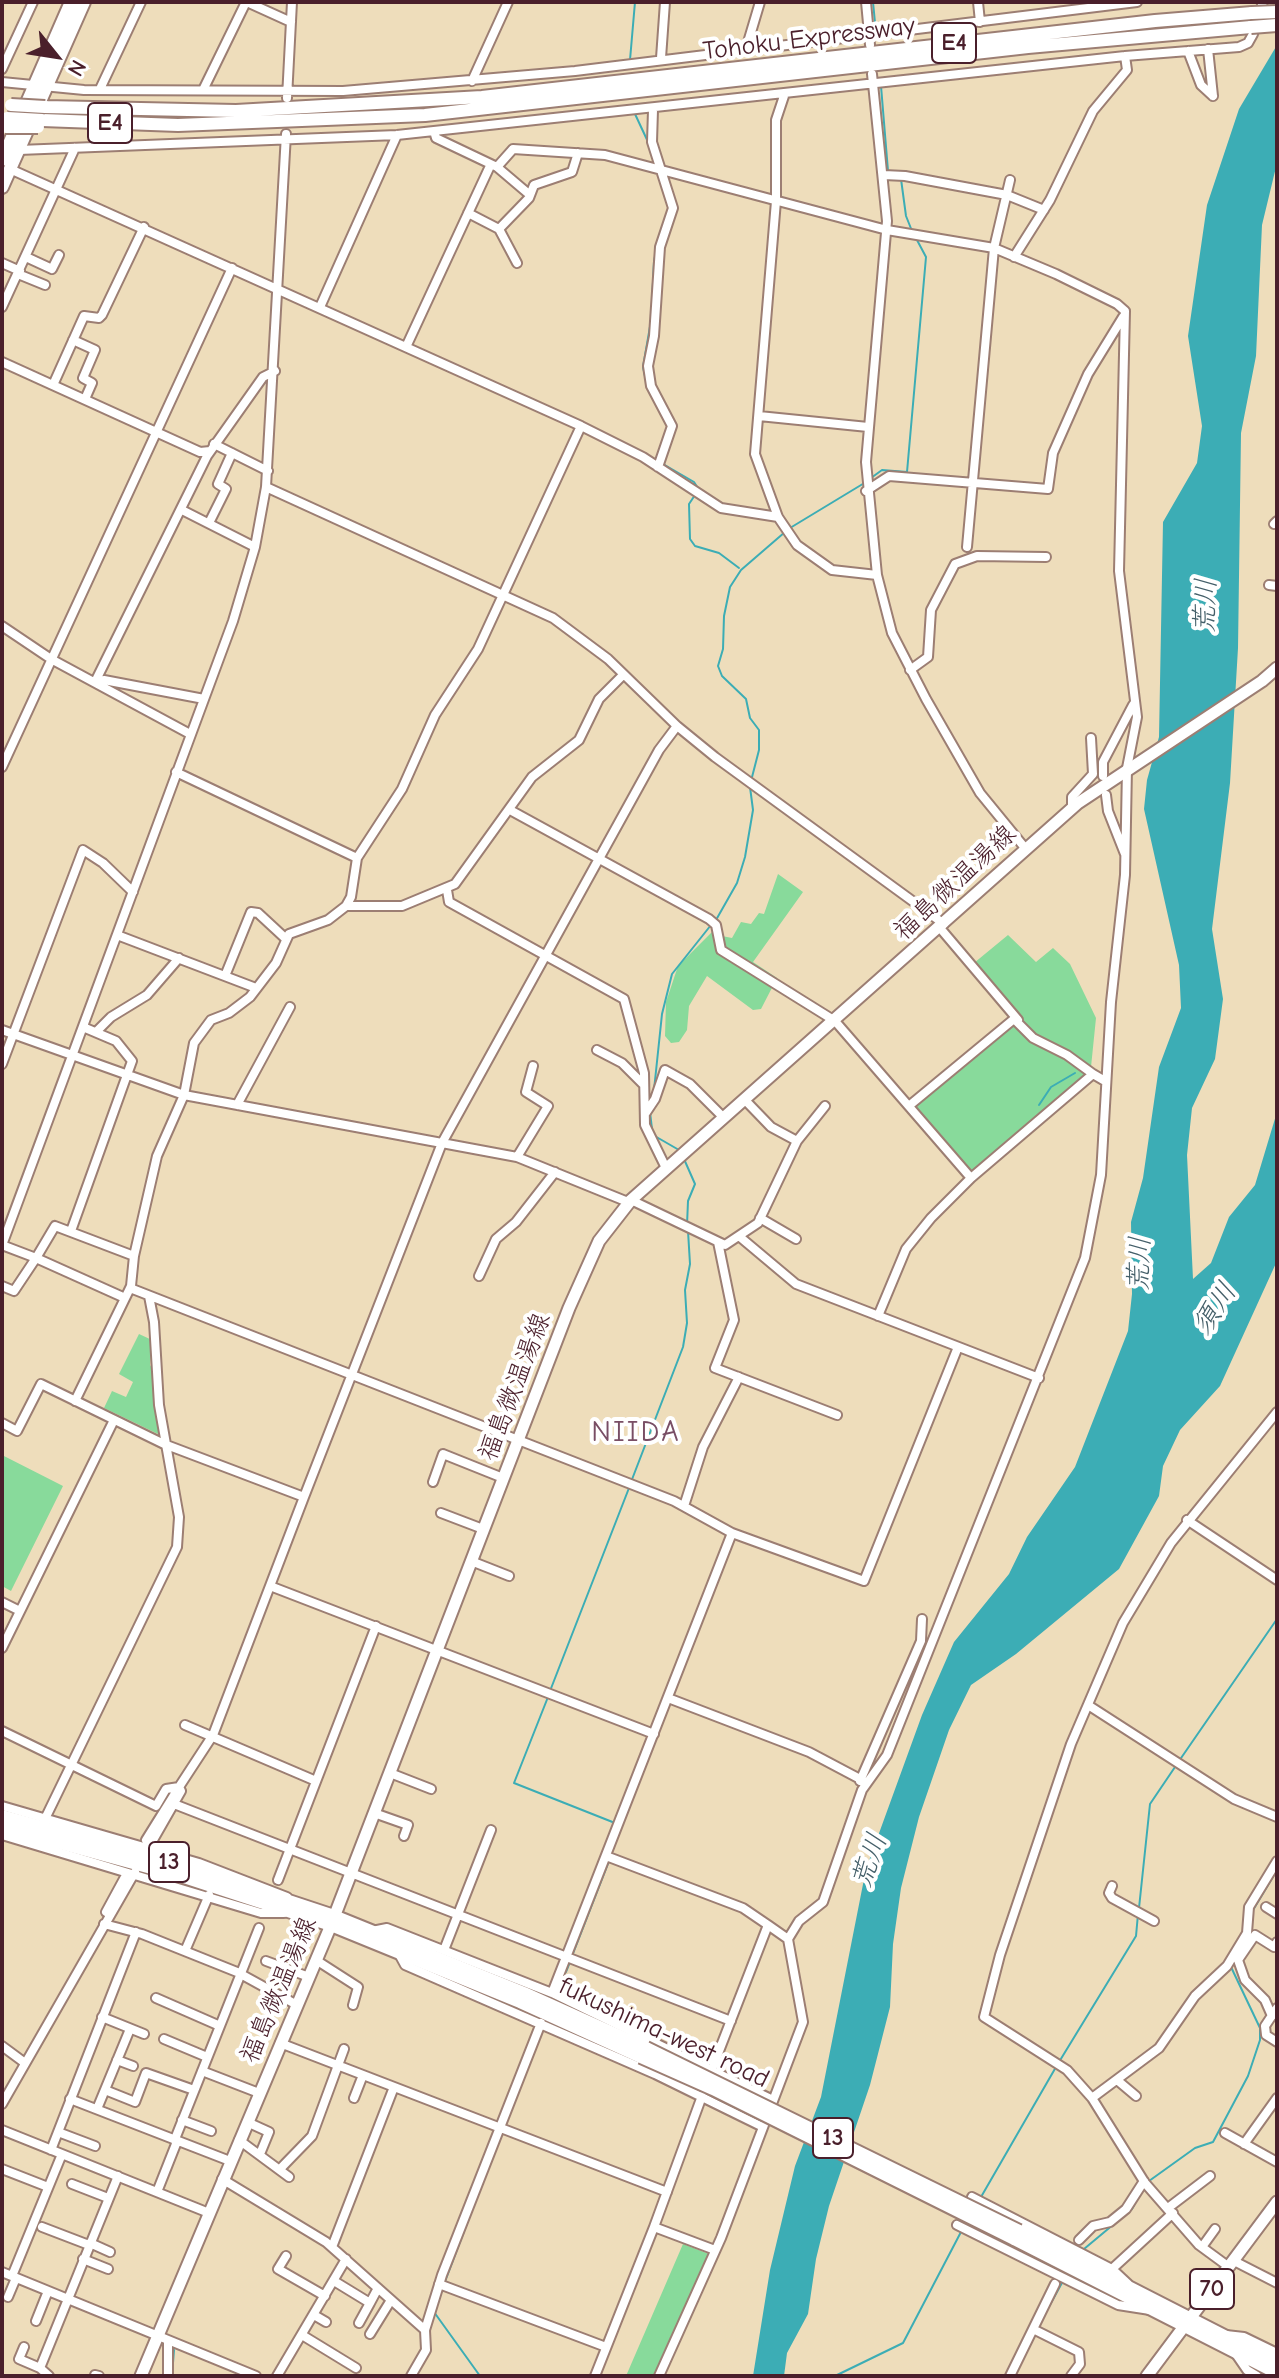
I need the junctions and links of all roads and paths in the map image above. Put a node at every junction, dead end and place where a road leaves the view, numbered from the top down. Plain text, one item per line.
1 (33, 2) edge
2 (71, 2) edge
3 (84, 2) edge
4 (141, 2) edge
5 (246, 2) edge
6 (292, 2) edge
7 (508, 2) edge
8 (665, 2) edge
9 (760, 2) edge
10 (866, 2) edge
11 (978, 2) edge
12 (1137, 2) edge
13 (1263, 2) edge
14 (1277, 12) edge
15 (1252, 20) junction
16 (291, 22) junction
17 (980, 22) junction
18 (1277, 25) edge
19 (869, 40) junction
20 (746, 49) junction
21 (1208, 49) junction
22 (1188, 51) junction
23 (1125, 56) junction
24 (661, 58) junction
25 (2, 69) edge
26 (872, 79) junction
27 (472, 81) junction
28 (2, 82) edge
29 (40, 87) junction
30 (204, 88) junction
31 (100, 89) junction
32 (624, 89) junction
33 (785, 93) junction
34 (287, 94) junction
35 (7, 104) edge
36 (653, 110) junction
37 (42, 118) junction
38 (4, 122) edge
39 (434, 131) junction
40 (397, 135) junction
41 (286, 137) junction
42 (75, 148) junction
43 (19, 150) junction
44 (578, 153) junction
45 (6, 164) edge
46 (494, 166) junction
47 (661, 170) junction
48 (884, 175) junction
49 (1010, 180) dead end
50 (2, 187) edge
51 (56, 188) junction
52 (530, 195) junction
53 (1007, 195) junction
54 (776, 201) junction
55 (1044, 210) junction
56 (468, 213) junction
57 (144, 227) junction
58 (499, 229) junction
59 (887, 230) junction
60 (994, 248) junction
61 (59, 255) dead end
62 (26, 257) junction
63 (1014, 257) junction
64 (2, 263) edge
65 (517, 263) dead end
66 (232, 268) junction
67 (19, 272) junction
68 (45, 285) dead end
69 (277, 288) junction
70 (2, 307) edge
71 (320, 307) junction
72 (1124, 317) junction
73 (73, 340) junction
74 (406, 347) junction
75 (2, 362) edge
76 (275, 371) junction
77 (53, 385) junction
78 (85, 399) junction
79 (759, 416) junction
80 (581, 426) junction
81 (868, 427) junction
82 (157, 431) junction
83 (212, 448) junction
84 (232, 453) junction
85 (660, 463) junction
86 (268, 471) junction
87 (972, 484) junction
88 (266, 487) junction
89 (866, 491) junction
90 (182, 510) junction
91 (778, 517) junction
92 (209, 523) junction
93 (255, 547) junction
94 (967, 547) dead end
95 (1046, 557) dead end
96 (877, 575) junction
97 (504, 594) junction
98 (2, 626) edge
99 (51, 659) junction
100 (1277, 668) edge
101 (910, 670) junction
102 (622, 676) junction
103 (96, 683) junction
104 (204, 699) junction
105 (1135, 700) junction
106 (677, 726) junction
107 (190, 734) junction
108 (1091, 738) dead end
109 (2, 767) edge
110 (1127, 768) junction
111 (176, 772) junction
112 (1103, 776) dead end
113 (1106, 795) dead end
114 (1072, 809) junction
115 (510, 810) junction
116 (1025, 848) junction
117 (1125, 855) junction
118 (357, 858) junction
119 (600, 859) junction
120 (447, 890) junction
121 (133, 892) junction
122 (346, 906) junction
123 (942, 926) junction
124 (117, 935) junction
125 (285, 938) junction
126 (547, 956) junction
127 (179, 958) junction
128 (225, 976) junction
129 (256, 988) junction
130 (290, 1007) dead end
131 (1018, 1020) junction
132 (835, 1021) junction
133 (83, 1027) junction
134 (2, 1030) edge
135 (96, 1032) junction
136 (13, 1034) junction
137 (597, 1050) dead end
138 (73, 1056) junction
139 (2, 1064) edge
140 (533, 1066) dead end
141 (1093, 1074) junction
142 (128, 1076) junction
143 (1105, 1081) junction
144 (644, 1085) junction
145 (184, 1095) junction
146 (744, 1099) junction
147 (237, 1105) junction
148 (910, 1105) junction
149 (825, 1106) dead end
150 (644, 1114) junction
151 (723, 1117) junction
152 (797, 1141) junction
153 (442, 1143) junction
154 (517, 1157) junction
155 (670, 1164) junction
156 (555, 1172) junction
157 (971, 1178) junction
158 (629, 1201) junction
159 (760, 1218) junction
160 (71, 1231) junction
161 (740, 1237) junction
162 (796, 1239) dead end
163 (718, 1242) junction
164 (2, 1245) edge
165 (134, 1256) junction
166 (36, 1258) junction
167 (479, 1276) dead end
168 (2, 1286) edge
169 (130, 1288) junction
170 (149, 1296) junction
171 (125, 1298) junction
172 (878, 1316) junction
173 (958, 1347) junction
174 (353, 1375) junction
175 (739, 1377) junction
176 (1039, 1378) junction
177 (75, 1401) junction
178 (1277, 1412) edge
179 (837, 1415) dead end
180 (114, 1420) junction
181 (2, 1423) edge
182 (518, 1439) junction
183 (164, 1444) junction
184 (503, 1478) junction
185 (433, 1482) dead end
186 (304, 1497) junction
187 (684, 1506) junction
188 (441, 1513) dead end
189 (1187, 1520) junction
190 (483, 1529) junction
191 (732, 1533) junction
192 (471, 1561) junction
193 (509, 1576) dead end
194 (1277, 1580) edge
195 (270, 1586) junction
196 (2, 1602) edge
197 (20, 1611) junction
198 (922, 1619) dead end
199 (376, 1626) junction
200 (2, 1648) edge
201 (437, 1650) junction
202 (668, 1698) junction
203 (1088, 1705) junction
204 (185, 1725) dead end
205 (2, 1731) edge
206 (654, 1734) junction
207 (213, 1735) junction
208 (71, 1765) junction
209 (390, 1773) junction
210 (860, 1779) junction
211 (316, 1781) junction
212 (179, 1787) junction
213 (431, 1789) dead end
214 (862, 1790) junction
215 (174, 1804) junction
216 (2, 1806) edge
217 (374, 1813) junction
218 (2, 1816) edge
219 (1277, 1817) edge
220 (44, 1822) junction
221 (2, 1827) edge
222 (491, 1830) dead end
223 (2, 1835) edge
224 (404, 1836) dead end
225 (148, 1844) junction
226 (290, 1849) junction
227 (606, 1856) junction
228 (1277, 1861) edge
229 (135, 1872) junction
230 (351, 1873) junction
231 (125, 1877) dead end
232 (278, 1880) dead end
233 (1112, 1886) dead end
234 (209, 1895) junction
235 (1266, 1907) dead end
236 (294, 1908) junction
237 (1277, 1914) edge
238 (460, 1915) junction
239 (333, 1921) junction
240 (1154, 1921) dead end
241 (105, 1925) junction
242 (768, 1925) junction
243 (259, 1928) dead end
244 (371, 1931) junction
245 (136, 1932) junction
246 (788, 1939) junction
247 (1277, 1942) edge
248 (444, 1950) junction
249 (185, 1951) junction
250 (397, 1952) junction
251 (566, 1956) junction
252 (316, 1960) junction
253 (266, 1961) dead end
254 (241, 1974) junction
255 (309, 1977) junction
256 (552, 1993) junction
257 (156, 1998) dead end
258 (297, 2005) junction
259 (353, 2005) dead end
260 (1274, 2012) edge
261 (102, 2017) junction
262 (731, 2021) junction
263 (541, 2023) junction
264 (220, 2026) junction
265 (130, 2029) junction
266 (144, 2034) dead end
267 (164, 2039) dead end
268 (1277, 2042) edge
269 (280, 2043) junction
270 (2, 2046) edge
271 (344, 2049) dead end
272 (644, 2052) junction
273 (207, 2057) junction
274 (117, 2060) junction
275 (25, 2063) junction
276 (133, 2066) dead end
277 (338, 2066) junction
278 (712, 2069) junction
279 (202, 2071) junction
280 (363, 2075) junction
281 (1117, 2080) junction
282 (394, 2087) junction
283 (105, 2090) junction
284 (194, 2090) junction
285 (259, 2093) junction
286 (702, 2096) junction
287 (1136, 2096) dead end
288 (354, 2098) dead end
289 (1092, 2098) junction
290 (1277, 2098) edge
291 (70, 2099) junction
292 (771, 2099) junction
293 (2, 2102) edge
294 (97, 2109) junction
295 (182, 2120) junction
296 (247, 2122) junction
297 (761, 2126) junction
298 (500, 2127) junction
299 (2, 2130) edge
300 (211, 2131) dead end
301 (58, 2132) junction
302 (1225, 2133) dead end
303 (175, 2139) junction
304 (239, 2140) junction
305 (1244, 2144) junction
306 (95, 2146) dead end
307 (51, 2150) junction
308 (62, 2154) junction
309 (260, 2154) junction
310 (230, 2161) junction
311 (1277, 2162) edge
312 (2, 2169) edge
313 (280, 2169) junction
314 (118, 2176) junction
315 (1210, 2176) dead end
316 (289, 2177) dead end
317 (222, 2179) junction
318 (1146, 2183) junction
319 (72, 2184) dead end
320 (48, 2187) junction
321 (157, 2192) junction
322 (667, 2192) junction
323 (972, 2197) dead end
324 (108, 2198) junction
325 (1277, 2202) edge
326 (1171, 2210) junction
327 (209, 2213) junction
328 (957, 2225) dead end
329 (42, 2227) dead end
330 (654, 2227) junction
331 (1215, 2229) dead end
332 (1016, 2235) junction
333 (1079, 2240) dead end
334 (89, 2244) junction
335 (332, 2247) junction
336 (1202, 2247) junction
337 (715, 2250) junction
338 (110, 2252) dead end
339 (286, 2256) dead end
340 (83, 2259) junction
341 (346, 2259) junction
342 (1231, 2264) junction
343 (108, 2269) dead end
344 (1112, 2269) junction
345 (2, 2272) edge
346 (14, 2277) junction
347 (334, 2281) junction
348 (1277, 2283) edge
349 (439, 2284) junction
350 (1055, 2284) dead end
351 (1130, 2287) junction
352 (378, 2288) junction
353 (48, 2291) junction
354 (325, 2296) junction
355 (8, 2297) dead end
356 (67, 2298) junction
357 (391, 2300) junction
358 (370, 2303) junction
359 (1154, 2309) junction
360 (314, 2315) junction
361 (1188, 2320) junction
362 (36, 2321) dead end
363 (326, 2322) dead end
364 (359, 2323) dead end
365 (425, 2330) junction
366 (1036, 2330) junction
367 (370, 2334) dead end
368 (302, 2335) junction
369 (1226, 2335) junction
370 (163, 2339) junction
371 (24, 2347) dead end
372 (606, 2347) junction
373 (1234, 2350) junction
374 (1277, 2353) edge
375 (1277, 2363) edge
376 (40, 2368) junction
377 (356, 2368) dead end
378 (1277, 2373) edge
379 (49, 2376) edge
380 (141, 2376) edge
381 (168, 2376) edge
382 (256, 2376) edge
383 (277, 2376) edge
384 (411, 2376) edge
385 (595, 2376) edge
386 (659, 2376) edge
387 (1010, 2376) edge
388 (1071, 2376) edge
389 (1147, 2376) edge
390 (1257, 2376) edge

1 - 25 street
2 - 29 highway
3 - 29 highway
4 - 31 street
5 - 16 street
5 - 30 street
6 - 16 street
7 - 27 street
8 - 24 street
9 - 20 street
10 - 19 street
11 - 17 street
12 - 17 street
13 - 21 street
14 - 15 highway, E4, bridge
15 - 18 highway, E4, bridge
15 - 32 highway, Tohoku Expressway / E4
16 - 34 street
17 - 19 street
19 - 20 street
20 - 24 street
21 - 22 street
21 - 22 street
22 - 23 street
23 - 26 street
23 - 55 street
24 - 27 street
26 - 33 street
26 - 48 street
27 - 34 street
28 - 29 street
29 - 31 street
29 - 43 highway
29 - 45 highway
30 - 31 street
30 - 34 street
32 - 37 highway, E4
32 - 37 highway, E4
33 - 36 street
33 - 54 street
35 - 37 highway, E4, bridge
36 - 39 street
36 - 47 street
37 - 38 highway, bridge
39 - 40 street
39 - 46 street
40 - 41 street
40 - 71 street
41 - 42 street
41 - 69 street
42 - 43 street
42 - 51 street
43 - 45 highway
44 - 46 street
44 - 47 street
44 - 52 street
45 - 50 highway
45 - 51 street
46 - 52 street
46 - 56 street
47 - 54 street
47 - 85 street
48 - 53 street
48 - 59 street
49 - 53 street
51 - 57 street
51 - 62 street
52 - 58 street
53 - 55 street
53 - 60 street
54 - 59 street
54 - 79 street
55 - 63 street
56 - 58 street
56 - 74 street
57 - 66 street
57 - 73 street
58 - 65 street
59 - 60 street
59 - 81 street
60 - 63 street
60 - 87 street
61 - 62 street
62 - 67 street
63 - 72 street
64 - 67 street
66 - 69 street
66 - 82 street
67 - 68 street
67 - 70 street
69 - 71 street
69 - 76 street
71 - 74 street
72 - 87 street
72 - 105 street
73 - 77 street
73 - 78 street
74 - 80 street
75 - 77 street
76 - 83 street
76 - 86 street
77 - 78 street
78 - 82 street
79 - 81 street
79 - 91 street
80 - 85 street
80 - 97 street
81 - 89 street
82 - 83 street
82 - 99 street
83 - 84 street
83 - 90 street
84 - 86 street
84 - 92 street
85 - 91 street
86 - 88 street
87 - 89 street
87 - 94 street
88 - 93 street
88 - 97 street
89 - 96 street
90 - 92 street
90 - 103 street
91 - 96 street
92 - 93 street
93 - 104 street
95 - 101 street
96 - 101 street
97 - 102 street
97 - 118 street
98 - 99 street
99 - 103 street
99 - 109 street
100 - 110 main road, 福島微温湯線
101 - 116 street
102 - 106 street
102 - 115 street
103 - 104 street
103 - 107 street
104 - 107 street
105 - 110 street
105 - 112 street
106 - 119 street
106 - 123 street
107 - 111 street
108 - 114 street
110 - 114 main road, 福島微温湯線
110 - 117 street
111 - 118 street
111 - 121 street
113 - 117 street
114 - 116 main road, 福島微温湯線
115 - 119 street
115 - 120 street
116 - 123 main road, 福島微温湯線
117 - 143 street
118 - 122 street
119 - 126 street
119 - 132 street
120 - 122 street
120 - 126 street
121 - 124 street
121 - 136 street
122 - 125 street
123 - 131 street
123 - 132 main road, 福島微温湯線
124 - 127 street
124 - 133 street
125 - 128 street
125 - 129 street
126 - 144 street
126 - 153 street
127 - 128 street
127 - 135 street
128 - 129 street
129 - 145 street
130 - 147 street
131 - 141 street
131 - 148 street
132 - 146 main road, 福島微温湯線
132 - 148 street
133 - 135 street
133 - 138 street
134 - 136 street
135 - 142 street
136 - 138 street
136 - 139 street
137 - 144 street
138 - 142 street
138 - 164 street
140 - 154 street
141 - 143 street
141 - 157 street
142 - 145 street
142 - 160 street
143 - 176 street
144 - 150 street
145 - 147 street
145 - 165 street
146 - 151 main road, 福島微温湯線
146 - 152 street
147 - 153 street
148 - 157 street
149 - 152 street
150 - 151 street
150 - 155 street
151 - 155 main road, 福島微温湯線
152 - 159 street
153 - 154 street
153 - 174 street
154 - 156 street
155 - 158 main road, 福島微温湯線
156 - 158 street
156 - 167 street
157 - 172 street
158 - 163 street
158 - 182 main road, 福島微温湯線
159 - 161 street
159 - 162 street
160 - 165 street
160 - 166 street
161 - 163 street
161 - 172 street
163 - 175 street
164 - 166 street
165 - 169 street
166 - 168 street
166 - 171 street
169 - 170 street
169 - 171 street
170 - 174 street
170 - 183 street
171 - 177 street
172 - 173 street
173 - 176 street
173 - 191 street
174 - 182 street
174 - 186 street
175 - 179 street
175 - 187 street
176 - 214 street
177 - 180 street
177 - 181 street
178 - 189 street
180 - 183 street
180 - 197 street
182 - 184 main road, 福島微温湯線
182 - 187 street
183 - 186 street
183 - 208 street
184 - 185 street
184 - 190 main road, 福島微温湯線
186 - 195 street
187 - 191 street
188 - 190 street
189 - 194 street
189 - 203 street
190 - 192 main road, 福島微温湯線
191 - 202 street
192 - 193 street
192 - 201 main road, 福島微温湯線
195 - 199 street
195 - 207 street
196 - 197 street
197 - 200 street
198 - 210 street
199 - 201 street
199 - 211 street
201 - 206 street
201 - 209 main road, 福島微温湯線
202 - 206 street
202 - 210 street
203 - 219 street
203 - 289 street
204 - 207 street
205 - 208 street
206 - 227 street
207 - 211 street
207 - 212 street
208 - 212 street
208 - 220 street
209 - 213 street
209 - 217 main road, 福島微温湯線
210 - 214 street
211 - 226 street
212 - 215 street
212 - 225 street
214 - 246 street
215 - 225 street
215 - 226 street
216 - 220 street
217 - 224 street
217 - 230 main road, 福島微温湯線
218 - 220 highway, fukushima-west road / 13
220 - 225 street
220 - 236 highway, fukushima-west road / 13
221 - 236 highway, fukushima-west road / 13
222 - 238 street
223 - 229 street
225 - 236 street
226 - 230 street
226 - 232 street
227 - 242 street
227 - 251 street
228 - 281 street
229 - 234 street
229 - 241 street
230 - 238 street
230 - 239 main road, 福島微温湯線
231 - 241 street
233 - 240 street
234 - 236 street
234 - 249 street
235 - 237 street
236 - 239 highway, fukushima-west road / 13
238 - 248 street
238 - 251 street
239 - 244 highway, fukushima-west road / 13
239 - 250 highway, fukushima-west road / 13
239 - 252 main road, 福島微温湯線
241 - 245 street
241 - 275 street
242 - 246 street
242 - 262 street
243 - 254 street
244 - 248 street
244 - 272 highway, fukushima-west road / 13
245 - 249 street
245 - 261 street
246 - 292 street
247 - 260 street
248 - 256 street
249 - 254 street
250 - 263 street
250 - 272 highway, fukushima-west road / 13
251 - 256 street
251 - 262 street
252 - 255 main road, 福島微温湯線
252 - 259 street
253 - 255 street
254 - 258 street
254 - 264 street
255 - 258 main road, 福島微温湯線
256 - 278 street
257 - 264 street
258 - 269 main road, 福島微温湯線
260 - 268 street
261 - 265 street
261 - 291 street
262 - 278 street
263 - 286 street
263 - 298 street
264 - 273 street
265 - 266 street
265 - 274 street
267 - 273 street
269 - 277 street
269 - 285 main road, 福島微温湯線
270 - 275 street
271 - 277 street
272 - 332 highway, fukushima-west road / 13, bridge
273 - 279 street
274 - 276 street
274 - 283 street
275 - 293 street
277 - 280 street
277 - 313 street
278 - 292 street
279 - 284 street
279 - 285 street
280 - 282 street
280 - 288 street
281 - 287 street
281 - 289 street
282 - 298 street
282 - 335 street
283 - 284 street
283 - 294 street
284 - 295 street
285 - 296 main road, 福島微温湯線
286 - 297 street
286 - 322 street
289 - 318 street
290 - 305 street
291 - 294 street
291 - 301 street
292 - 297 street
294 - 303 street
295 - 300 street
295 - 303 street
296 - 304 main road, 福島微温湯線
296 - 309 street
297 - 337 street
298 - 322 street
298 - 349 street
299 - 307 street
301 - 306 street
301 - 307 street
302 - 305 street
303 - 310 street
303 - 321 street
304 - 309 street
304 - 310 main road, 福島微温湯線
305 - 311 street
307 - 308 street
308 - 314 street
308 - 320 street
309 - 313 street
310 - 317 main road, 福島微温湯線
312 - 320 street
313 - 316 street
314 - 321 street
314 - 324 street
315 - 326 street
317 - 327 main road, 福島微温湯線
317 - 335 street
318 - 326 street
318 - 333 street
319 - 324 street
320 - 346 street
321 - 327 street
322 - 330 street
323 - 344 street
324 - 334 street
325 - 342 main road, 70
326 - 336 street
326 - 344 street
327 - 370 main road, 福島微温湯線
328 - 359 street
329 - 334 street
330 - 337 street
330 - 372 street
331 - 336 street
332 - 351 highway, fukushima-west road / 13
332 - 359 highway, fukushima-west road / 13
334 - 338 street
334 - 340 street
335 - 341 street
336 - 342 street
337 - 386 street
339 - 354 street
340 - 343 street
340 - 356 street
341 - 347 street
341 - 352 street
342 - 348 street
342 - 361 main road, 70
344 - 351 street
345 - 346 street
346 - 353 street
346 - 355 street
347 - 354 street
347 - 358 street
349 - 365 street
349 - 372 street
350 - 366 street
351 - 361 highway, fukushima-west road / 13
352 - 357 street
352 - 358 street
353 - 356 street
353 - 362 street
354 - 360 street
356 - 370 street
356 - 376 street
357 - 365 street
357 - 367 street
358 - 364 street
359 - 361 highway, fukushima-west road / 13
360 - 363 street
360 - 368 street
361 - 369 highway, fukushima-west road / 13
361 - 373 highway, fukushima-west road / 13
361 - 389 main road, 70
365 - 384 street
366 - 387 street
366 - 388 street
368 - 377 street
368 - 383 street
369 - 374 street
369 - 375 highway, fukushima-west road / 13
370 - 380 main road, 福島微温湯線
370 - 381 street
370 - 382 street
371 - 376 street
372 - 385 street
373 - 378 highway, fukushima-west road / 13
373 - 390 street
376 - 379 street

